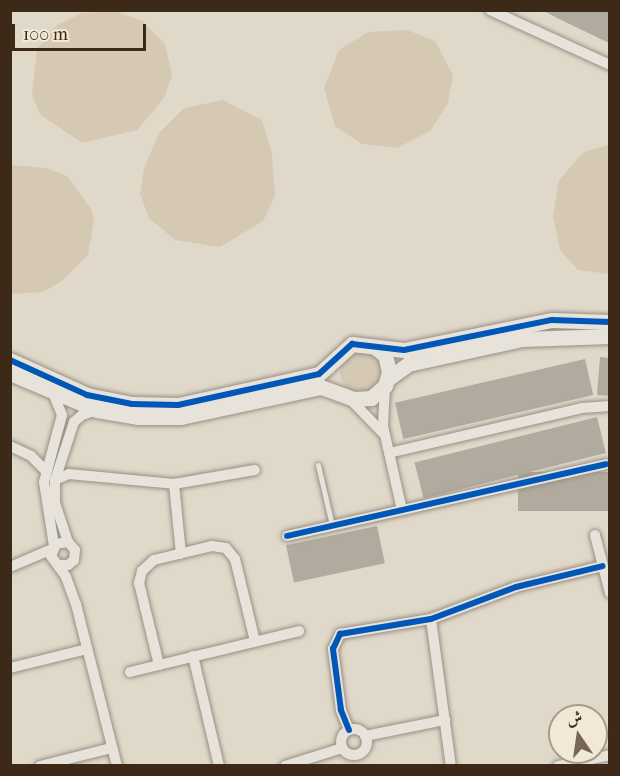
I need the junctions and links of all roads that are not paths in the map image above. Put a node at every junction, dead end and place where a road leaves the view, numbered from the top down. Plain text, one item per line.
1 (490, 10) edge
2 (609, 65) edge
3 (609, 322) edge
4 (609, 336) edge
5 (376, 348) junction
6 (339, 354) junction
7 (10, 360) edge
8 (10, 373) edge
9 (387, 382) junction
10 (54, 394) junction
11 (346, 395) junction
12 (609, 406) edge
13 (97, 411) junction
14 (385, 435) junction
15 (10, 446) edge
16 (52, 448) junction
17 (64, 451) junction
18 (389, 453) junction
19 (31, 456) junction
20 (606, 464) dead end
21 (318, 465) dead end
22 (255, 470) dead end
23 (45, 471) junction
24 (97, 478) junction
25 (55, 480) junction
26 (174, 484) junction
27 (402, 510) junction
28 (332, 525) junction
29 (595, 535) dead end
30 (287, 536) dead end
31 (68, 542) junction
32 (53, 548) junction
33 (181, 554) junction
34 (74, 560) junction
35 (56, 564) junction
36 (13, 566) edge
37 (603, 566) junction
38 (609, 593) edge
39 (76, 604) junction
40 (431, 619) junction
41 (299, 631) dead end
42 (255, 642) junction
43 (87, 649) junction
44 (193, 656) junction
45 (159, 665) junction
46 (10, 668) edge
47 (130, 672) dead end
48 (445, 720) junction
49 (350, 730) junction
50 (365, 736) junction
51 (342, 748) junction
52 (358, 754) junction
53 (609, 756) edge
54 (114, 759) edge
55 (220, 764) edge
56 (40, 765) edge
57 (285, 765) edge
58 (362, 765) edge
59 (451, 765) edge
60 (558, 765) edge

1 - 2 street
3 - 5 street
4 - 9 street
5 - 6 street
5 - 9 street
6 - 7 street
6 - 11 street
8 - 10 street
9 - 11 street
9 - 14 street
10 - 13 street
10 - 16 street
11 - 13 street
11 - 14 street
12 - 18 street
13 - 17 street
14 - 18 street
15 - 19 street
16 - 17 street
16 - 19 street
16 - 23 street
17 - 24 street
17 - 25 street
18 - 27 street
19 - 23 street
20 - 27 street
21 - 28 lane
22 - 26 street
23 - 32 street
24 - 25 street
24 - 26 street
25 - 31 street
26 - 33 street
27 - 28 street
28 - 30 street
29 - 37 street
31 - 32 street
31 - 34 street
32 - 35 street
32 - 36 street
33 - 42 street
33 - 45 street
34 - 35 street
34 - 39 street
35 - 36 street
35 - 39 street
37 - 38 street
37 - 40 street
39 - 43 street
40 - 48 street
40 - 49 street
41 - 42 street
42 - 44 street
43 - 46 street
43 - 54 street
44 - 45 street
44 - 55 street
45 - 47 street
48 - 50 street
48 - 59 street
49 - 50 street
49 - 51 street
50 - 52 street
51 - 52 street
51 - 57 street
52 - 58 street
53 - 60 street
54 - 56 street

